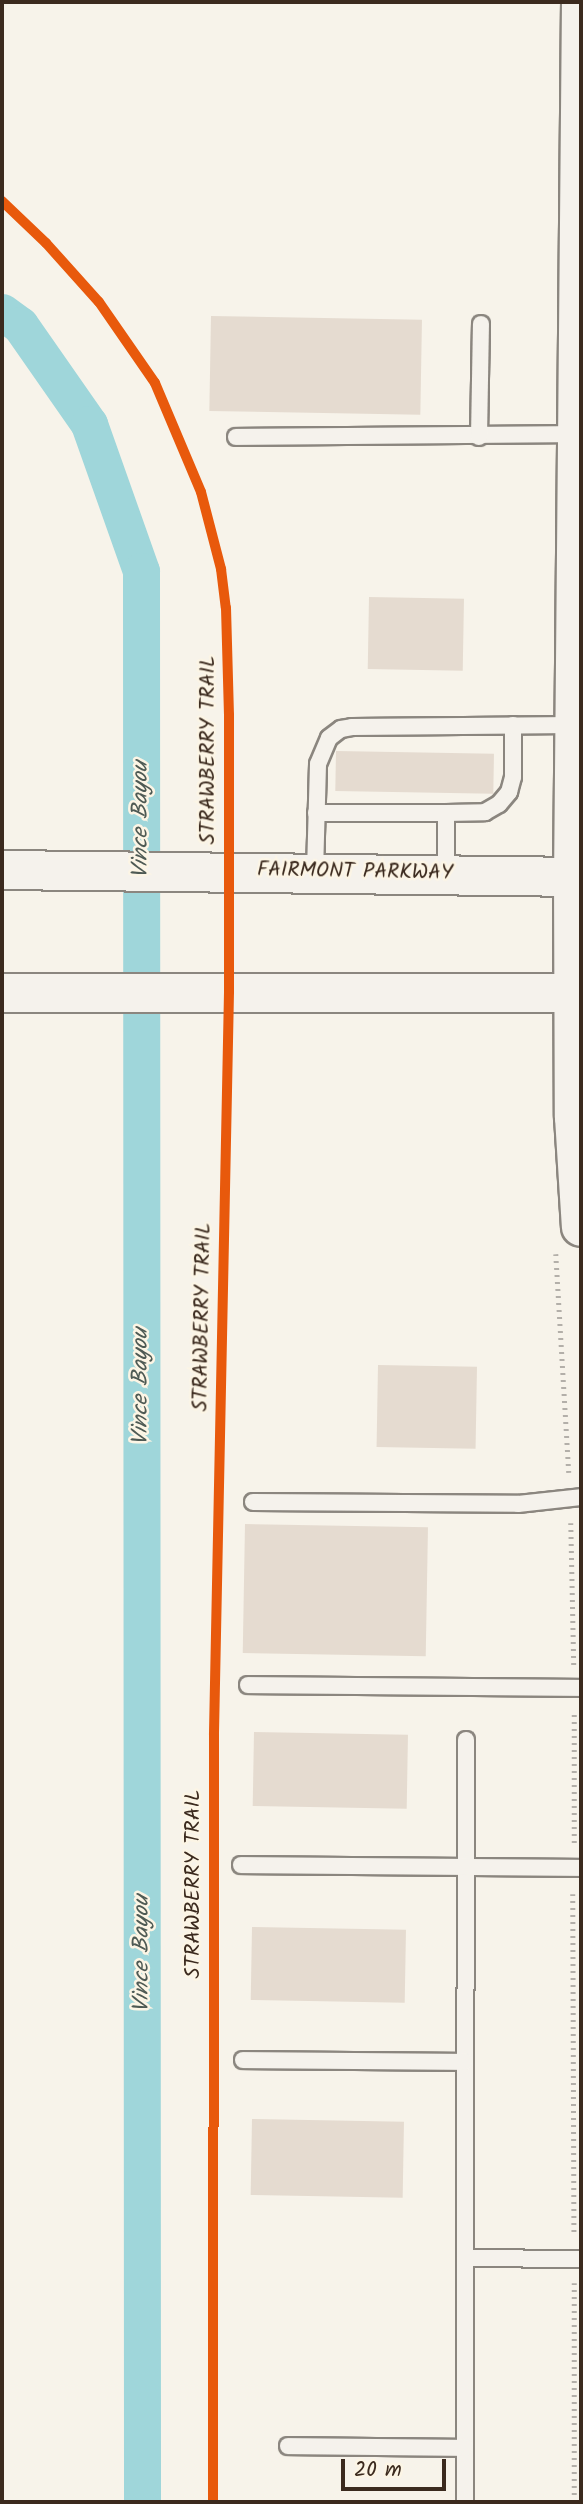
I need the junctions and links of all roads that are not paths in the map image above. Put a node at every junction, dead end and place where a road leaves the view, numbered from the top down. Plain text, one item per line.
1 (581, 2) edge
2 (481, 324) dead end
3 (577, 434) junction
4 (236, 437) dead end
5 (479, 437) junction
6 (578, 544) edge
7 (513, 725) junction
8 (574, 725) junction
9 (316, 813) junction
10 (446, 813) junction
11 (16, 870) edge
12 (314, 872) junction
13 (446, 874) junction
14 (577, 877) edge
15 (2, 993) edge
16 (578, 993) edge
17 (568, 1239) edge
18 (575, 1498) edge
19 (253, 1502) dead end
20 (248, 1685) dead end
21 (578, 1688) edge
22 (466, 1740) dead end
23 (241, 1865) dead end
24 (465, 1867) junction
25 (577, 1868) edge
26 (243, 2060) dead end
27 (465, 2063) junction
28 (465, 2259) junction
29 (578, 2259) edge
30 (288, 2446) dead end
31 (465, 2448) junction
32 (465, 2502) edge

1 - 3 street
2 - 5 lane
3 - 5 lane
3 - 6 street
4 - 5 lane
6 - 8 street
7 - 8 lane
7 - 9 lane
7 - 10 lane
8 - 14 street
9 - 10 lane
9 - 12 lane
10 - 13 lane
11 - 12 street, FAIRMONT PARKWAY
12 - 13 street, FAIRMONT PARKWAY
13 - 14 street, FAIRMONT PARKWAY
14 - 16 street
15 - 16 street
16 - 17 street
18 - 19 lane
20 - 21 lane
22 - 24 lane
23 - 24 lane
24 - 25 lane
24 - 27 lane
26 - 27 lane
27 - 28 lane
28 - 29 lane
28 - 31 lane
30 - 31 lane
31 - 32 lane

